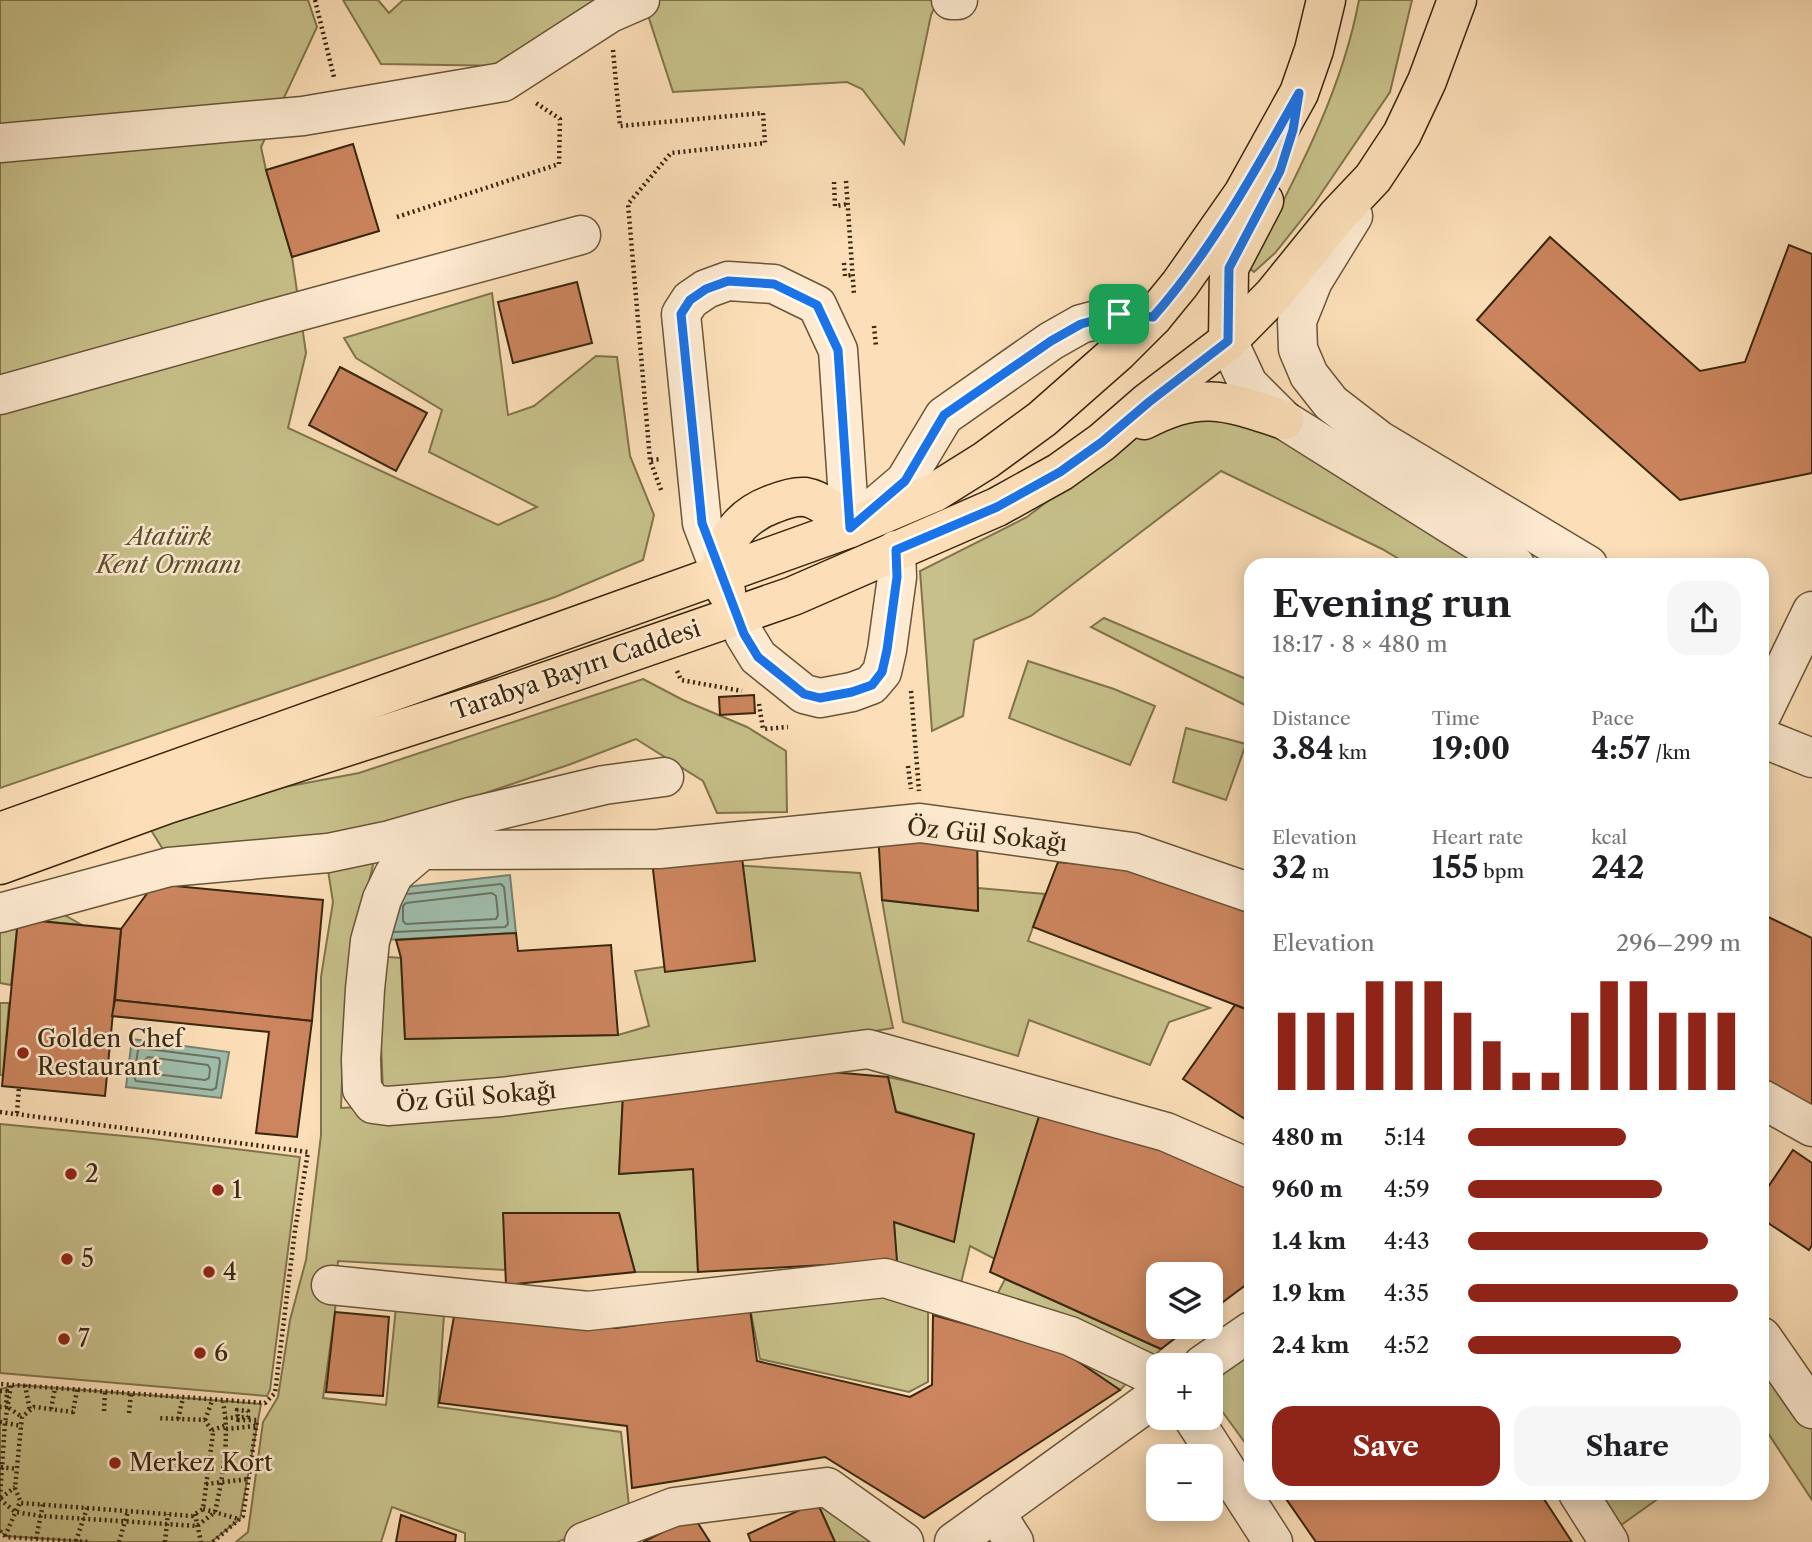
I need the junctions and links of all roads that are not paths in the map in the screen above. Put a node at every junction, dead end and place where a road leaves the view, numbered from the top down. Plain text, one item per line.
1 (951, 0) edge
2 (958, 0) edge
3 (1326, 0) edge
4 (1458, 2) edge
5 (625, 6) edge
6 (1299, 93) junction
7 (0, 143) edge
8 (1373, 178) junction
9 (581, 236) dead end
10 (1153, 317) junction
11 (1228, 341) junction
12 (0, 396) edge
13 (1284, 420) junction
14 (1102, 442) junction
15 (850, 528) junction
16 (896, 550) junction
17 (1504, 558) edge
18 (1576, 558) edge
19 (721, 573) junction
20 (1812, 611) edge
21 (738, 614) junction
22 (1769, 700) edge
23 (1769, 741) edge
24 (1812, 758) edge
25 (664, 778) dead end
26 (0, 832) edge
27 (0, 865) edge
28 (1244, 891) edge
29 (0, 913) edge
30 (1769, 1103) edge
31 (1812, 1127) edge
32 (1244, 1166) edge
33 (331, 1285) dead end
34 (1244, 1336) edge
35 (1769, 1347) edge
36 (1219, 1353) edge
37 (1146, 1372) edge
38 (1146, 1405) edge
39 (1812, 1409) edge
40 (1201, 1430) edge
41 (1244, 1497) edge
42 (1246, 1500) edge
43 (1582, 1500) edge
44 (1004, 1527) edge
45 (584, 1542) edge
46 (904, 1542) edge
47 (954, 1542) edge
48 (1273, 1542) edge
49 (1609, 1542) edge

1 - 2 street
3 - 6 main road, Tarabya Bayırı Caddesi
4 - 8 main road, Tarabya Bayırı Caddesi
5 - 7 street
6 - 10 main road, Tarabya Bayırı Caddesi
6 - 11 main road
8 - 11 main road, Tarabya Bayırı Caddesi
8 - 18 street
9 - 12 street
10 - 15 main road, Tarabya Bayırı Caddesi
10 - 15 street
11 - 13 street
11 - 14 main road, Tarabya Bayırı Caddesi
13 - 14 main road
13 - 17 street
14 - 16 main road, Tarabya Bayırı Caddesi
15 - 19 main road, Tarabya Bayırı Caddesi
15 - 19 street
16 - 21 main road, Tarabya Bayırı Caddesi
16 - 21 street
19 - 21 main road
19 - 26 main road, Tarabya Bayırı Caddesi
20 - 22 street
21 - 27 main road, Tarabya Bayırı Caddesi
23 - 24 street
25 - 29 street
28 - 32 street, Öz Gül Sokağı
30 - 31 street
33 - 37 street
34 - 36 street
35 - 39 street
38 - 44 street
40 - 41 street
42 - 48 street
43 - 49 street
44 - 47 street
45 - 46 street

